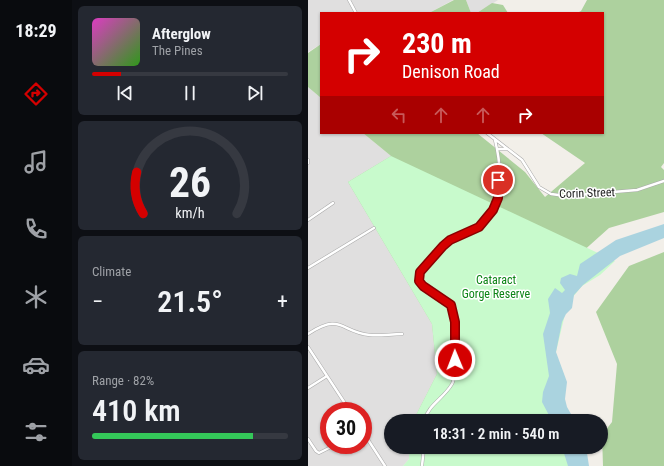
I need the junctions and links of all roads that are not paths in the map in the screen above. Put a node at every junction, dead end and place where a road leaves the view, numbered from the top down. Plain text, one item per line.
1 (349, 0) edge
2 (355, 12) edge
3 (488, 134) edge
4 (495, 140) junction
5 (497, 149) junction
6 (508, 149) junction
7 (664, 181) edge
8 (333, 203) dead end
9 (308, 220) edge
10 (374, 228) dead end
11 (308, 268) edge
12 (308, 334) edge
13 (402, 334) dead end
14 (308, 348) edge
15 (327, 376) junction
16 (308, 388) edge
17 (344, 402) edge
18 (427, 414) edge
19 (308, 439) edge
20 (372, 446) edge
21 (320, 453) edge
22 (423, 454) edge
23 (385, 466) edge
24 (422, 466) edge

1 - 2 street
3 - 4 street, Corin Street
4 - 5 street
4 - 6 street, Corin Street
5 - 6 street
5 - 18 street
6 - 7 street, Corin Street
8 - 9 street
10 - 11 street
12 - 13 street
14 - 15 street
15 - 16 street
15 - 17 street
19 - 21 street
20 - 23 street
22 - 24 street

